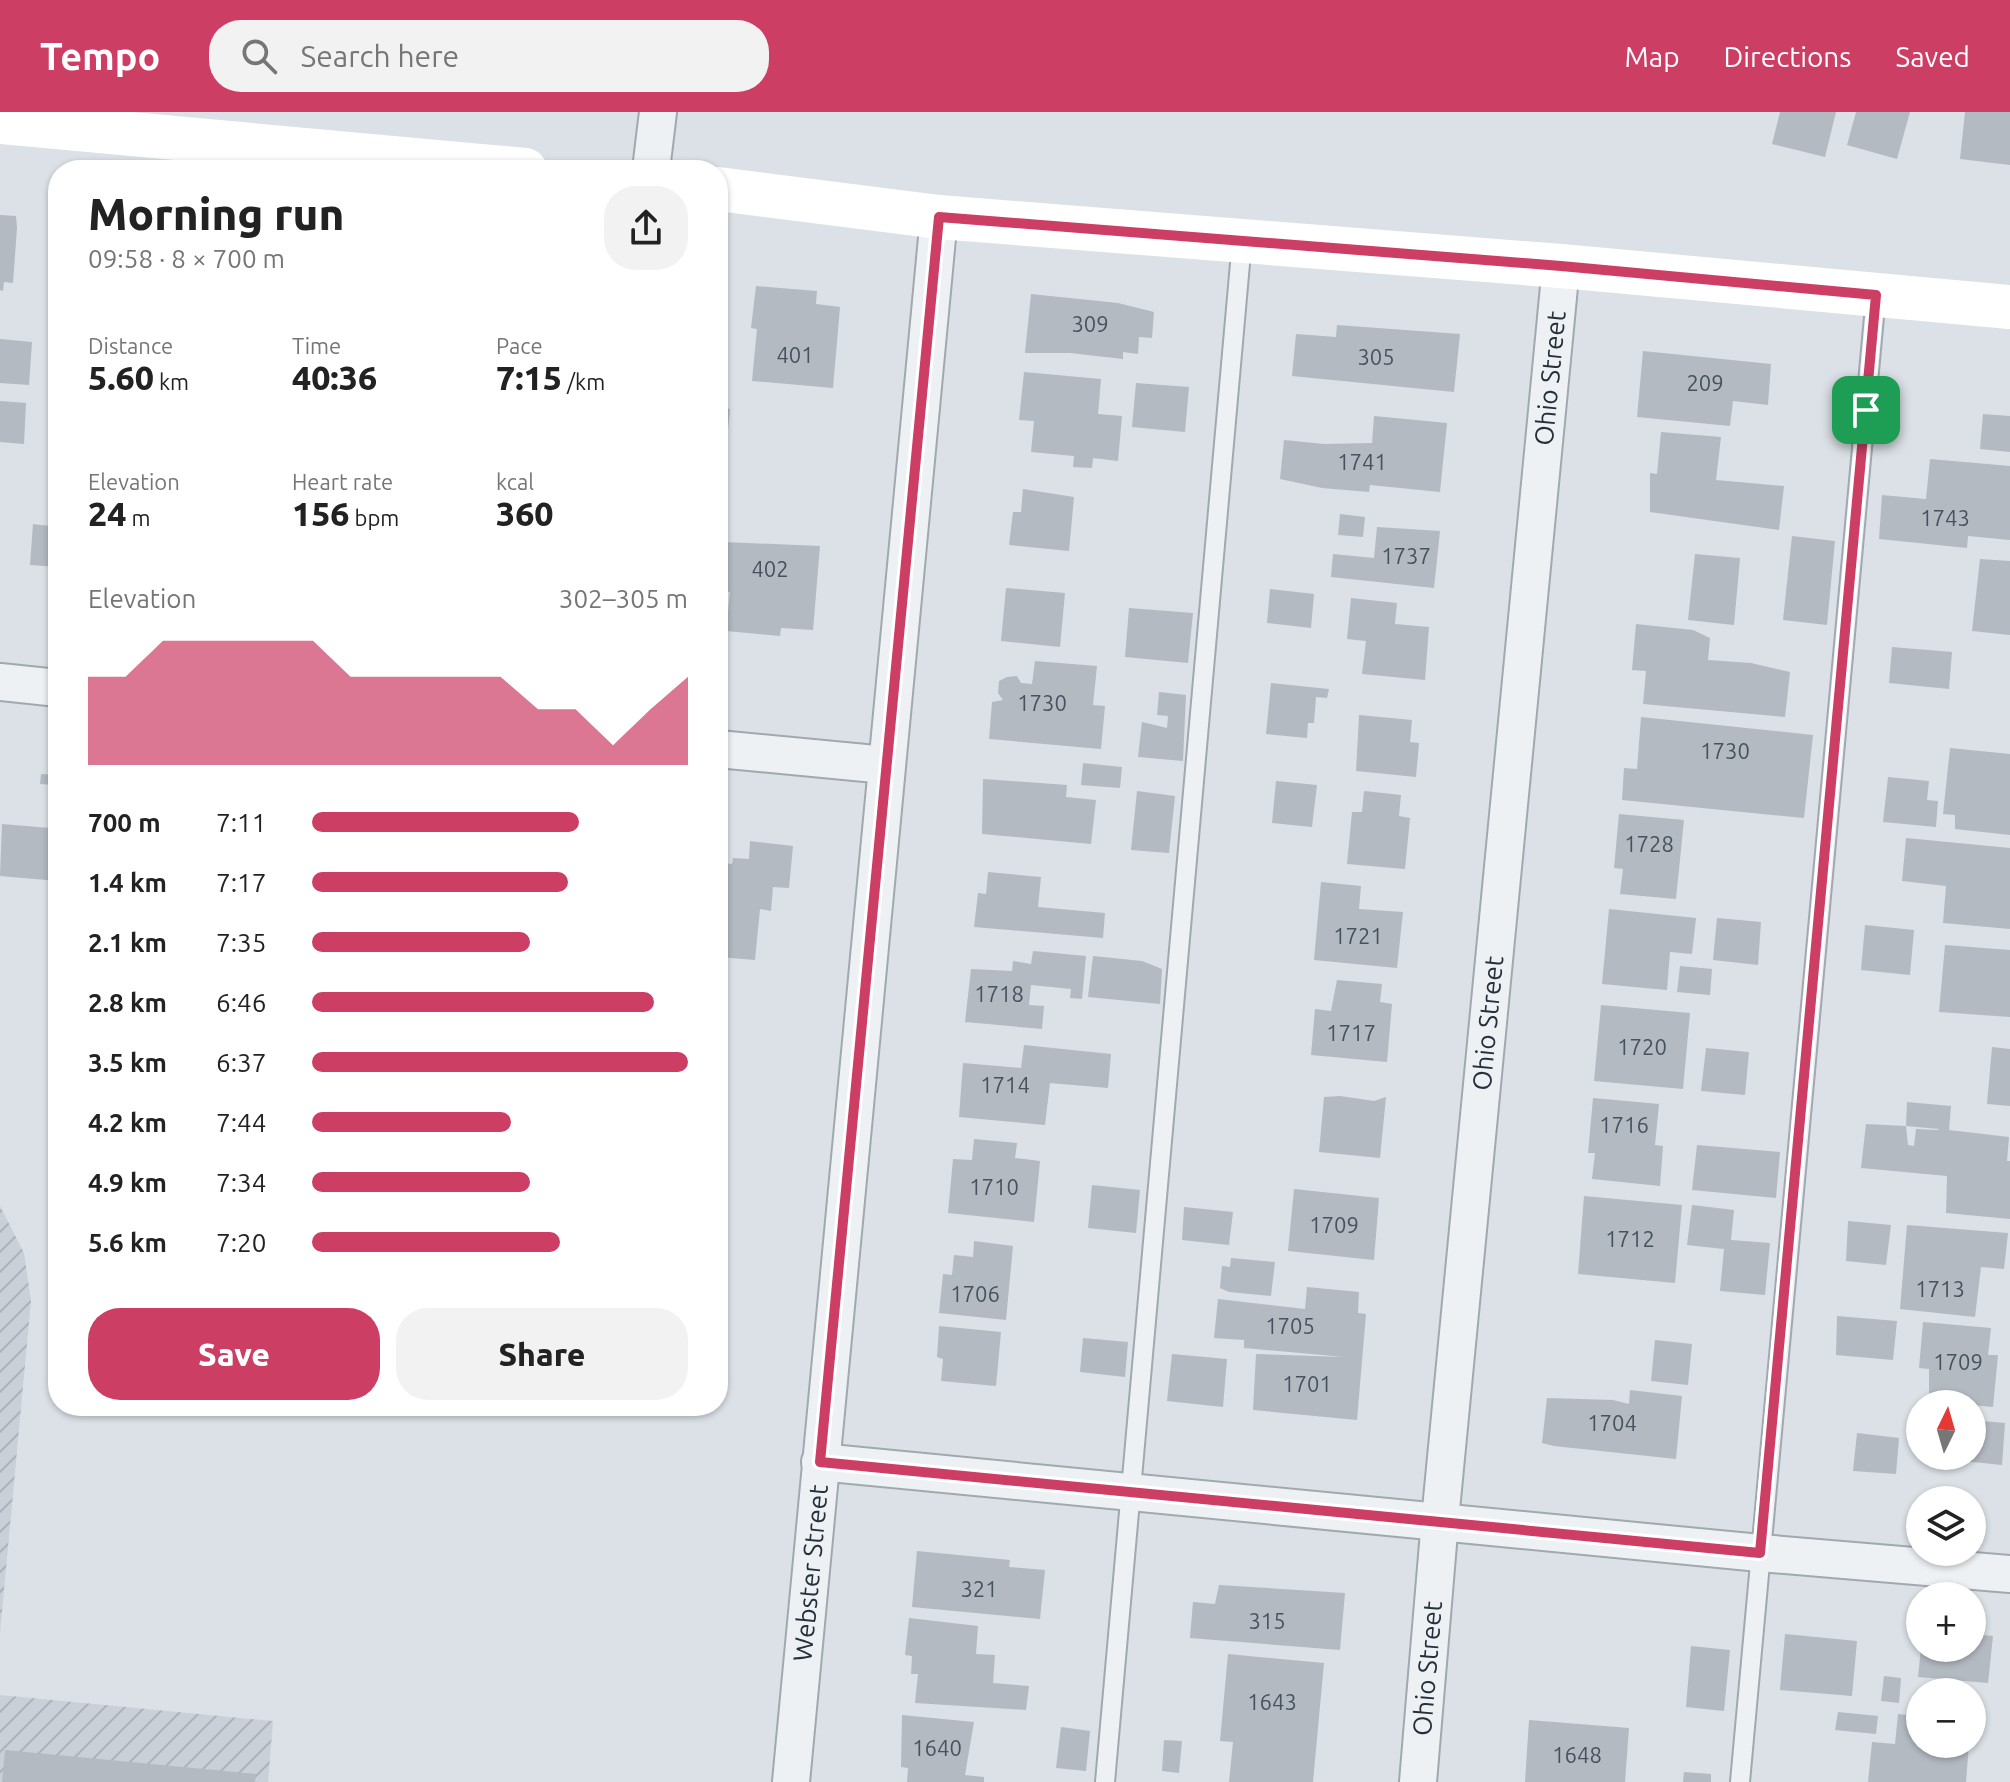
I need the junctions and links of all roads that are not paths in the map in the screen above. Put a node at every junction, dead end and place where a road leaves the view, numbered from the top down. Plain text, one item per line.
1 (658, 112) edge
2 (0, 122) edge
3 (416, 160) edge
4 (652, 160) edge
5 (728, 190) edge
6 (939, 217) junction
7 (1242, 241) junction
8 (1561, 266) junction
9 (1876, 295) junction
10 (2010, 307) edge
11 (0, 682) edge
12 (48, 687) edge
13 (728, 750) edge
14 (886, 765) junction
15 (820, 1462) junction
16 (1129, 1492) junction
17 (1440, 1520) junction
18 (1760, 1553) junction
19 (2010, 1574) edge
20 (791, 1782) edge
21 (1105, 1782) edge
22 (1418, 1782) edge
23 (1740, 1782) edge

1 - 4 street
2 - 3 street
5 - 6 street
6 - 7 street
6 - 14 street, Webster Street
7 - 8 street
7 - 16 lane
8 - 9 street
8 - 17 street, Ohio Street
9 - 10 street
9 - 18 lane
11 - 12 street
13 - 14 street
14 - 15 street, Webster Street
15 - 16 street
15 - 20 street, Webster Street
16 - 17 street
16 - 21 lane
17 - 18 street
17 - 22 street, Ohio Street
18 - 19 street
18 - 23 lane

